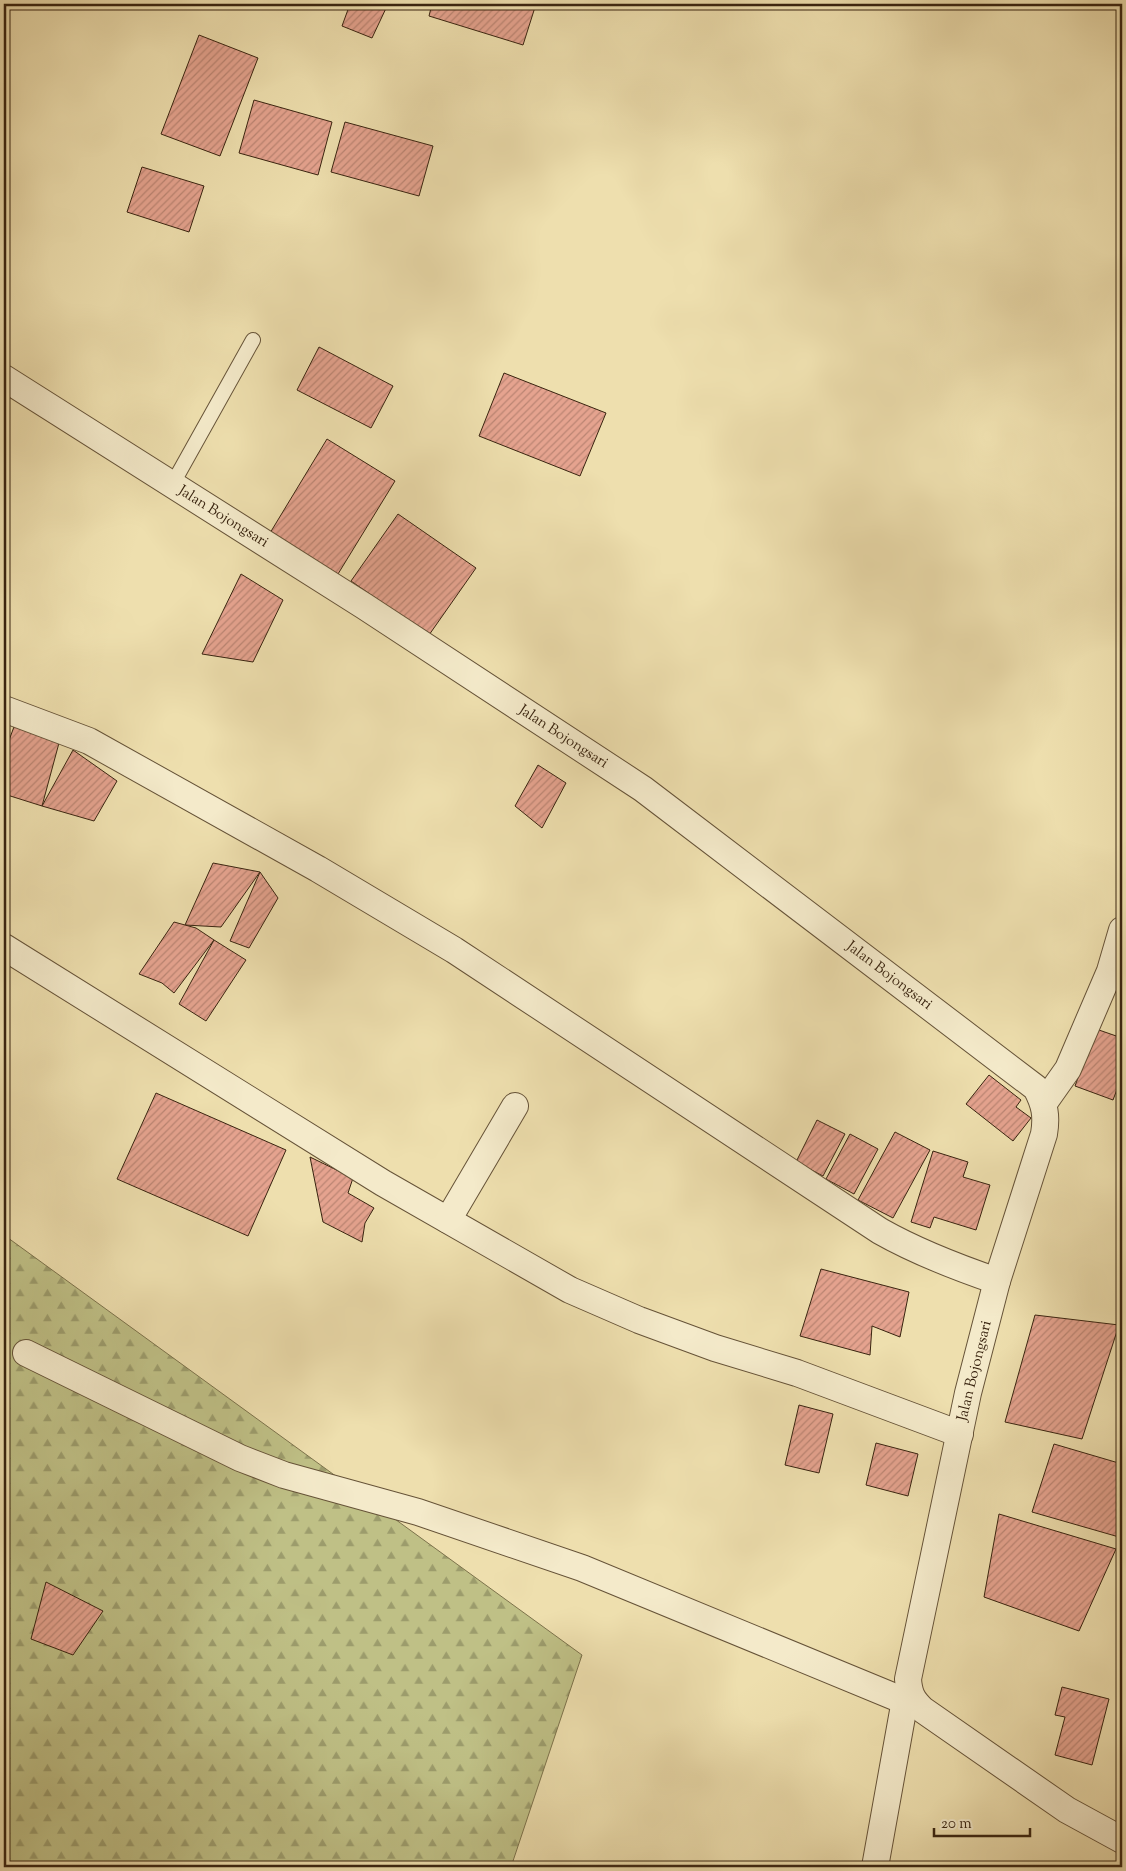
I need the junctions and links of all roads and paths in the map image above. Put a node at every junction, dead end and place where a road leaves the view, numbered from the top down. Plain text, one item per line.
1 (253, 340) dead end
2 (4, 378) edge
3 (172, 485) junction
4 (4, 709) edge
5 (1122, 930) edge
6 (7, 956) edge
7 (1044, 1103) junction
8 (515, 1106) dead end
9 (448, 1220) junction
10 (997, 1281) junction
11 (26, 1353) dead end
12 (960, 1434) junction
13 (909, 1700) junction
14 (1122, 1840) edge
15 (875, 1867) edge

1 - 3 lane
2 - 3 street, Jalan Bojongsari
3 - 7 street, Jalan Bojongsari
4 - 10 street
5 - 7 street
6 - 9 street
7 - 10 street, Jalan Bojongsari
8 - 9 street
9 - 12 street
10 - 12 street, Jalan Bojongsari
11 - 13 street
12 - 13 street, Jalan Bojongsari
13 - 14 street
13 - 15 street, Jalan Bojongsari

